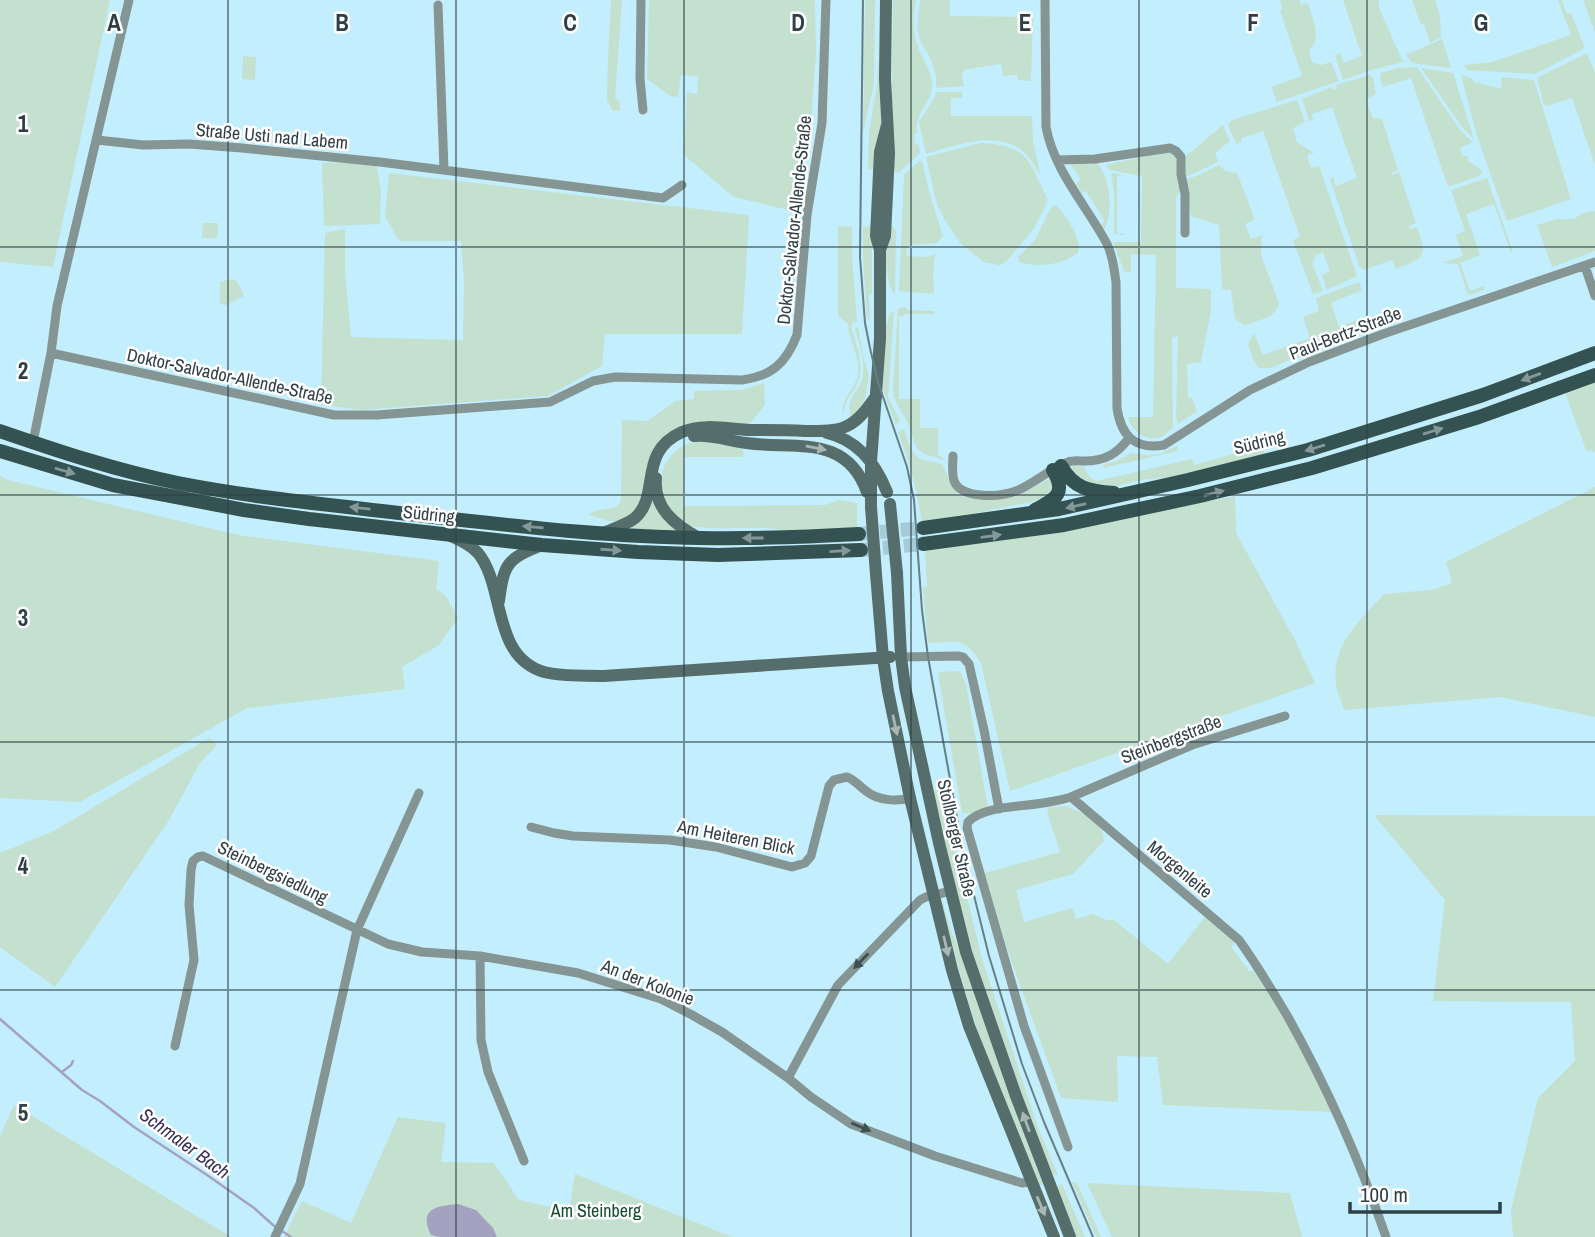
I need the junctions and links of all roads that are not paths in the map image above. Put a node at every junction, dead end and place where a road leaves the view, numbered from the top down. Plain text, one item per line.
1 (129, 0) edge
2 (641, 0) edge
3 (826, 0) edge
4 (886, 0) edge
5 (1045, 0) edge
6 (438, 5) dead end
7 (643, 110) dead end
8 (97, 140) junction
9 (1057, 160) junction
10 (444, 170) junction
11 (682, 185) dead end
12 (1185, 233) dead end
13 (1595, 262) edge
14 (1585, 266) junction
15 (1595, 296) edge
16 (51, 353) junction
17 (1595, 354) edge
18 (1595, 375) edge
19 (877, 395) junction
20 (0, 430) edge
21 (816, 431) junction
22 (1129, 438) junction
23 (33, 442) junction
24 (0, 451) edge
25 (953, 456) dead end
26 (875, 457) junction
27 (843, 459) junction
28 (1057, 468) junction
29 (1133, 493) junction
30 (870, 503) junction
31 (1018, 515) junction
32 (923, 528) tunnel mouth
33 (601, 534) junction
34 (859, 534) tunnel mouth
35 (451, 536) junction
36 (699, 538) junction
37 (923, 544) tunnel mouth
38 (542, 545) junction
39 (861, 550) tunnel mouth
40 (500, 615) junction
41 (901, 657) junction
42 (883, 658) junction
43 (1285, 716) dead end
44 (419, 793) dead end
45 (1071, 797) junction
46 (910, 798) junction
47 (999, 809) junction
48 (531, 827) dead end
49 (951, 891) junction
50 (934, 894) junction
51 (357, 930) junction
52 (480, 956) junction
53 (175, 1046) dead end
54 (788, 1078) junction
55 (1068, 1147) dead end
56 (524, 1161) dead end
57 (1031, 1182) junction
58 (278, 1232) edge
59 (1054, 1237) edge
60 (1070, 1237) edge
61 (1386, 1237) edge

1 - 8 street
2 - 7 street
3 - 16 street, Doktor-Salvador-Allende-Straße
4 - 19 main road, Stollberger Straße
5 - 9 street
6 - 10 street
8 - 10 street, Straße Usti nad Labem
8 - 16 street
9 - 12 street
9 - 22 street
10 - 11 street, Straße Usti nad Labem
13 - 14 street, Paul-Bertz-Straße
14 - 15 street
14 - 22 street, Paul-Bertz-Straße
16 - 23 street
17 -> 29 main road, Südring
37 -> 18 main road
19 - 21 main road
19 - 26 main road, Stollberger Straße
20 - 23 main road, Südring
21 - 26 main road
21 - 33 main road
22 - 28 street
33 -> 23 main road, Südring
24 -> 35 main road, Südring
25 - 28 street
26 - 27 main road
26 - 30 main road, Stollberger Straße
26 - 41 main road, Stollberger Straße, bridge
27 - 30 main road
36 -> 27 main road
28 - 29 main road
28 - 31 main road
29 -> 31 main road, Südring
30 - 42 main road, Stollberger Straße, bridge
31 - 32 main road, Südring
33 - 36 main road, Südring
34 -> 36 main road, Südring
35 - 38 main road, Südring
35 - 40 main road
38 -> 39 main road, Südring
38 - 40 main road
40 - 42 main road
41 - 42 main road
41 - 47 street
41 - 49 main road, Stollberger Straße
42 -> 46 main road, Stollberger Straße
43 - 45 street, Steinbergstraße
44 - 51 street
45 - 47 street
45 - 61 street, Morgenleite
46 - 48 street, Am Heiteren Blick
46 - 50 main road, Stollberger Straße
47 - 55 street, Stollberger Straße
49 - 50 street
60 -> 49 main road, Stollberger Straße
50 -> 54 street
50 -> 57 main road, Stollberger Straße
51 - 52 street, Steinbergsiedlung
51 - 53 street, Steinbergsiedlung
51 - 58 street
52 - 54 street, An der Kolonie
52 - 56 street
54 -> 57 street, An der Kolonie
57 -> 59 main road, Stollberger Straße

